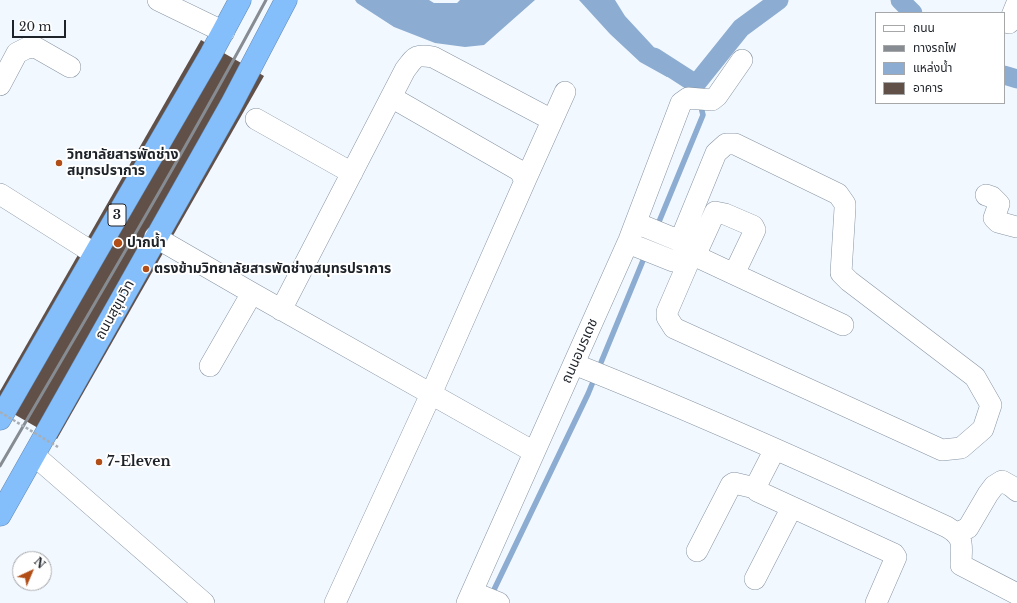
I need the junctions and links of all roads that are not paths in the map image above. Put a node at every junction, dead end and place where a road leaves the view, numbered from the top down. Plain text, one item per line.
1 (158, 0) edge
2 (286, 0) edge
3 (1017, 4) edge
4 (237, 6) edge
5 (1009, 22) dead end
6 (224, 32) junction
7 (742, 60) dead end
8 (70, 67) dead end
9 (0, 85) edge
10 (565, 92) dead end
11 (391, 97) junction
12 (256, 119) dead end
13 (552, 120) junction
14 (352, 173) junction
15 (525, 181) junction
16 (0, 194) edge
17 (986, 194) dead end
18 (1017, 227) edge
19 (648, 228) junction
20 (155, 238) junction
21 (639, 248) junction
22 (689, 251) junction
23 (95, 254) junction
24 (734, 274) junction
25 (252, 293) junction
26 (281, 310) junction
27 (842, 325) dead end
28 (210, 366) dead end
29 (589, 371) junction
30 (431, 394) junction
31 (0, 419) edge
32 (775, 448) junction
33 (534, 452) junction
34 (34, 455) junction
35 (755, 488) junction
36 (1017, 491) edge
37 (792, 507) junction
38 (0, 514) edge
39 (957, 533) junction
40 (697, 551) dead end
41 (755, 578) dead end
42 (471, 596) edge
43 (1015, 597) edge
44 (497, 602) edge
45 (204, 603) edge
46 (335, 603) edge
47 (876, 603) edge

1 - 6 street
2 - 20 highway, ถนนสุขุมวิท
3 - 5 street
4 - 6 highway, 3
6 - 23 highway, 3
7 - 19 street, ถนนอมรเดช
8 - 9 street
10 - 13 street
11 - 13 street
11 - 14 street
11 - 15 street
12 - 14 street
13 - 15 street
14 - 26 street
15 - 30 street
16 - 23 street
17 - 18 street
19 - 21 street, ถนนอมรเดช
19 - 22 street
20 - 25 street
20 - 34 highway, ถนนสุขุมวิท
21 - 22 street
21 - 29 street, ถนนอมรเดช
22 - 22 street
22 - 24 street
22 - 24 street
23 - 31 highway, 3
24 - 27 street
25 - 26 street
25 - 28 street
26 - 30 street
29 - 32 street
29 - 33 street, ถนนอมรเดช
30 - 33 street
30 - 46 street
32 - 35 street
32 - 39 street
33 - 42 street, ถนนอมรเดช
34 - 38 highway, ถนนสุขุมวิท
34 - 45 street
35 - 37 street
35 - 40 street
36 - 39 street
37 - 41 street
37 - 47 street
39 - 43 street
42 - 44 street

